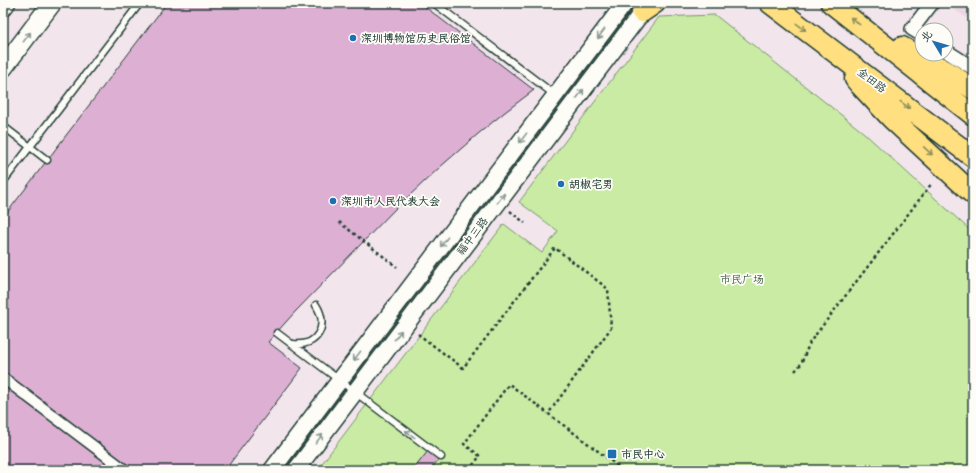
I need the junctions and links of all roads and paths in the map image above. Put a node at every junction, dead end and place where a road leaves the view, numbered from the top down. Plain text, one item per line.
1 (6, 3) edge
2 (52, 3) edge
3 (140, 3) edge
4 (434, 3) edge
5 (624, 3) edge
6 (770, 3) edge
7 (831, 3) edge
8 (932, 3) edge
9 (649, 6) edge
10 (3, 7) edge
11 (922, 22) edge
12 (874, 37) junction
13 (834, 52) junction
14 (954, 56) edge
15 (3, 68) edge
16 (973, 68) edge
17 (973, 89) edge
18 (555, 95) junction
19 (973, 115) edge
20 (3, 126) edge
21 (30, 147) junction
22 (973, 157) edge
23 (47, 160) dead end
24 (3, 182) edge
25 (932, 183) dead end
26 (973, 194) edge
27 (508, 210) dead end
28 (339, 222) dead end
29 (525, 222) dead end
30 (397, 266) dead end
31 (316, 305) dead end
32 (277, 332) dead end
33 (416, 333) dead end
34 (291, 344) junction
35 (795, 371) dead end
36 (3, 378) edge
37 (340, 380) junction
38 (355, 392) junction
39 (548, 414) junction
40 (441, 457) dead end
41 (126, 470) edge
42 (272, 470) edge
43 (296, 470) edge
44 (469, 470) edge
45 (623, 470) edge

1 - 10 main road
15 -> 2 main road
3 - 21 lane
4 - 18 lane
5 -> 18 street, 福中三路
6 -> 13 main road, 金田路
12 -> 7 main road
8 - 11 street
38 -> 9 street, 福中三路
12 - 17 main road
12 - 19 main road
13 -> 22 main road, 金田路
13 -> 26 main road
14 - 16 street
18 -> 37 street, 福中三路
20 - 21 lane
21 - 23 lane
21 - 24 lane
25 - 35 path
27 - 29 path
28 - 30 path
31 - 34 lane
32 - 34 lane
33 - 39 path
34 - 37 lane
36 - 41 street
37 - 38 lane
37 - 42 street, 福中三路
40 -> 38 lane
43 -> 38 street, 福中三路
39 - 44 path
39 - 45 path

